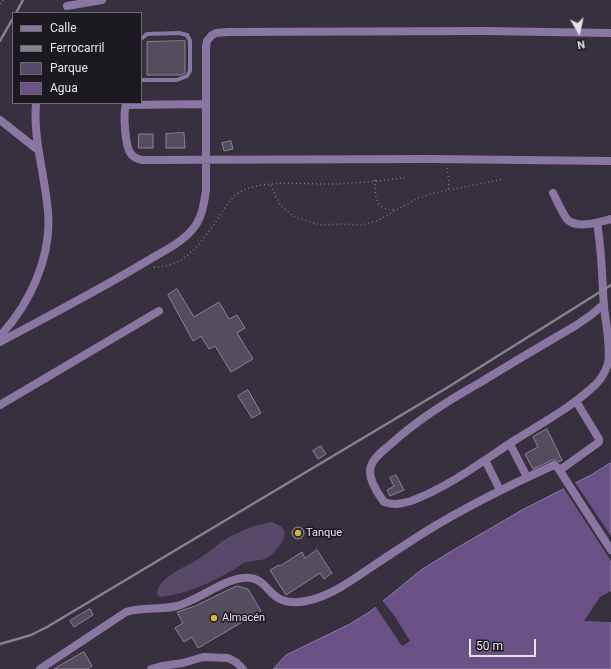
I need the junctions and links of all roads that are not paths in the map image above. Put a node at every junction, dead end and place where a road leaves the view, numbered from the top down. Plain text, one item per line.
1 (102, 0) edge
2 (67, 6) edge
3 (611, 33) edge
4 (142, 38) edge
5 (142, 80) edge
6 (36, 104) edge
7 (140, 104) edge
8 (206, 104) junction
9 (0, 120) edge
10 (38, 150) junction
11 (207, 160) junction
12 (611, 161) edge
13 (552, 193) dead end
14 (611, 219) edge
15 (597, 222) junction
16 (604, 304) junction
17 (159, 310) dead end
18 (0, 336) edge
19 (0, 342) edge
20 (576, 401) junction
21 (0, 405) edge
22 (510, 444) junction
23 (485, 460) junction
24 (560, 470) junction
25 (527, 478) junction
26 (500, 490) junction
27 (611, 550) edge
28 (183, 666) edge
29 (40, 669) edge
30 (151, 669) edge
31 (243, 669) edge

1 - 2 street
3 - 8 street
4 - 5 lane
6 - 10 street
7 - 8 street
7 - 11 street
8 - 11 street
9 - 10 street
10 - 18 street
11 - 12 street
11 - 19 street
13 - 15 street
14 - 15 street
15 - 16 street
16 - 20 street
16 - 23 street
17 - 21 street
20 - 22 street
20 - 24 street
22 - 23 street
22 - 25 street
23 - 26 street
24 - 25 street
24 - 27 street
25 - 26 street
26 - 29 street
28 - 30 street
28 - 31 street

